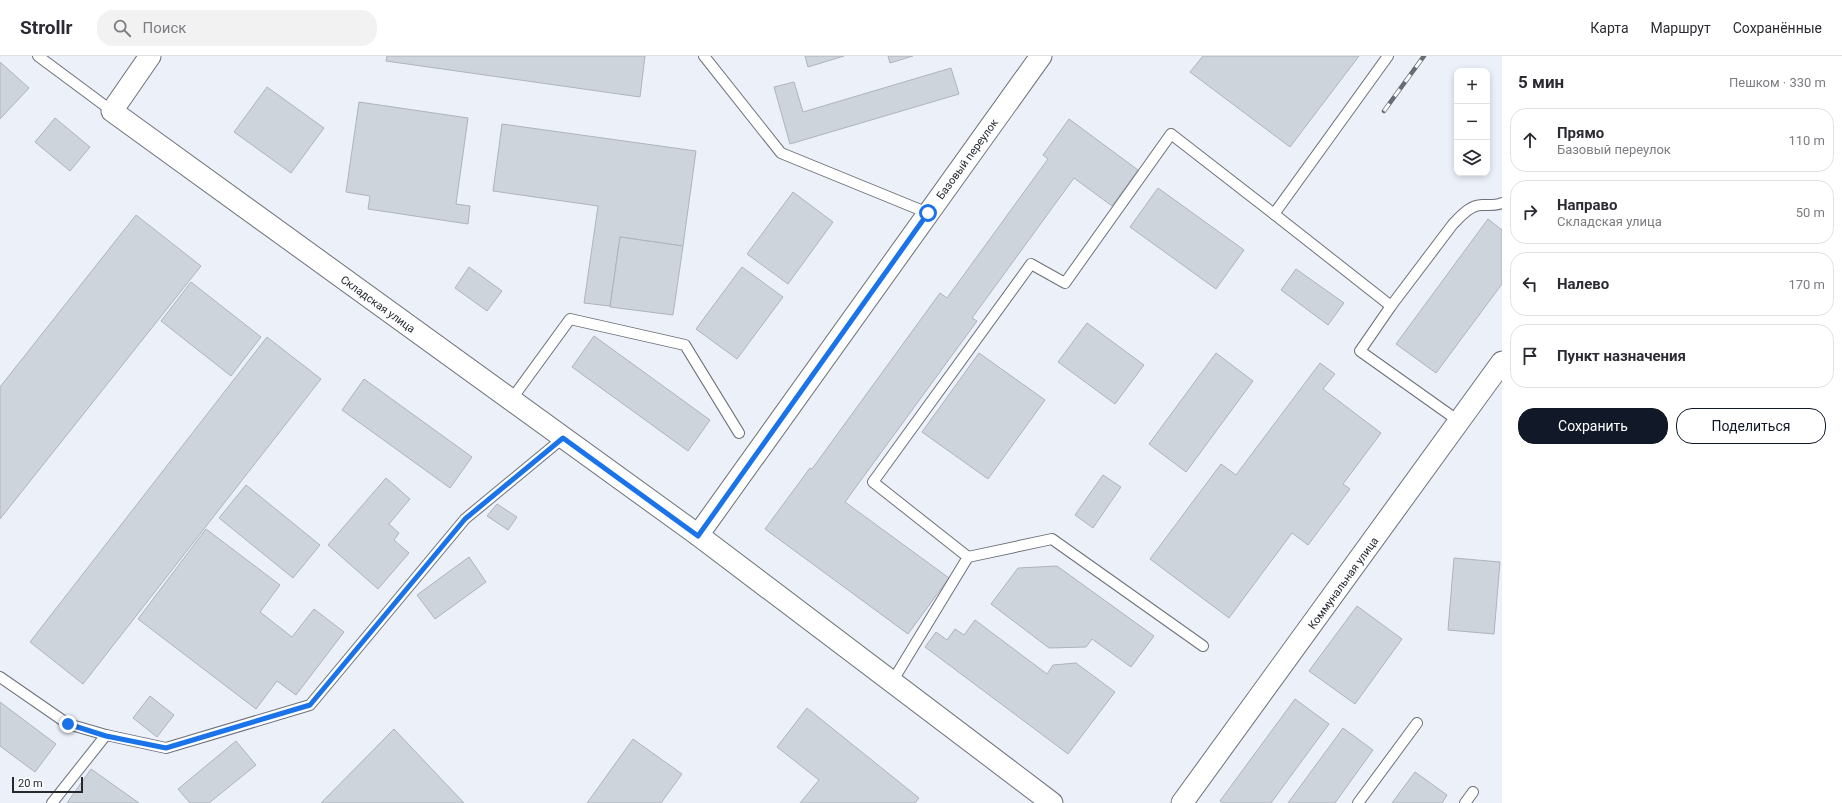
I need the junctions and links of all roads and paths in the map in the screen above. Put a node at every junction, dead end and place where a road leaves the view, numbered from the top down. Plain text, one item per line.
1 (38, 56) edge
2 (150, 56) edge
3 (704, 56) edge
4 (1041, 56) edge
5 (1388, 56) edge
6 (112, 112) junction
7 (1502, 204) edge
8 (928, 213) junction
9 (1274, 214) junction
10 (1391, 306) junction
11 (1502, 362) edge
12 (511, 400) junction
13 (1460, 422) junction
14 (739, 433) dead end
15 (563, 438) junction
16 (698, 536) junction
17 (968, 557) junction
18 (1203, 646) dead end
19 (0, 677) edge
20 (892, 682) junction
21 (1417, 723) dead end
22 (106, 736) junction
23 (1473, 792) dead end
24 (52, 803) edge
25 (1052, 803) edge
26 (1182, 803) edge
27 (1358, 803) edge
28 (1465, 803) edge

1 - 6 lane
2 - 6 street
3 - 8 lane
4 - 8 street, Базовый переулок
5 - 9 lane
6 - 12 street, Складская улица
7 - 10 lane
8 - 16 street, Базовый переулок
9 - 10 lane
9 - 17 lane
10 - 13 lane
11 - 13 street, Коммунальная улица
12 - 14 lane
12 - 15 street, Складская улица
13 - 26 street, Коммунальная улица
15 - 16 street, Складская улица
15 - 22 lane
16 - 20 street, Складская улица
17 - 18 lane
17 - 20 lane
19 - 22 lane
20 - 25 street, Складская улица
21 - 27 lane
22 - 24 lane
23 - 28 lane

